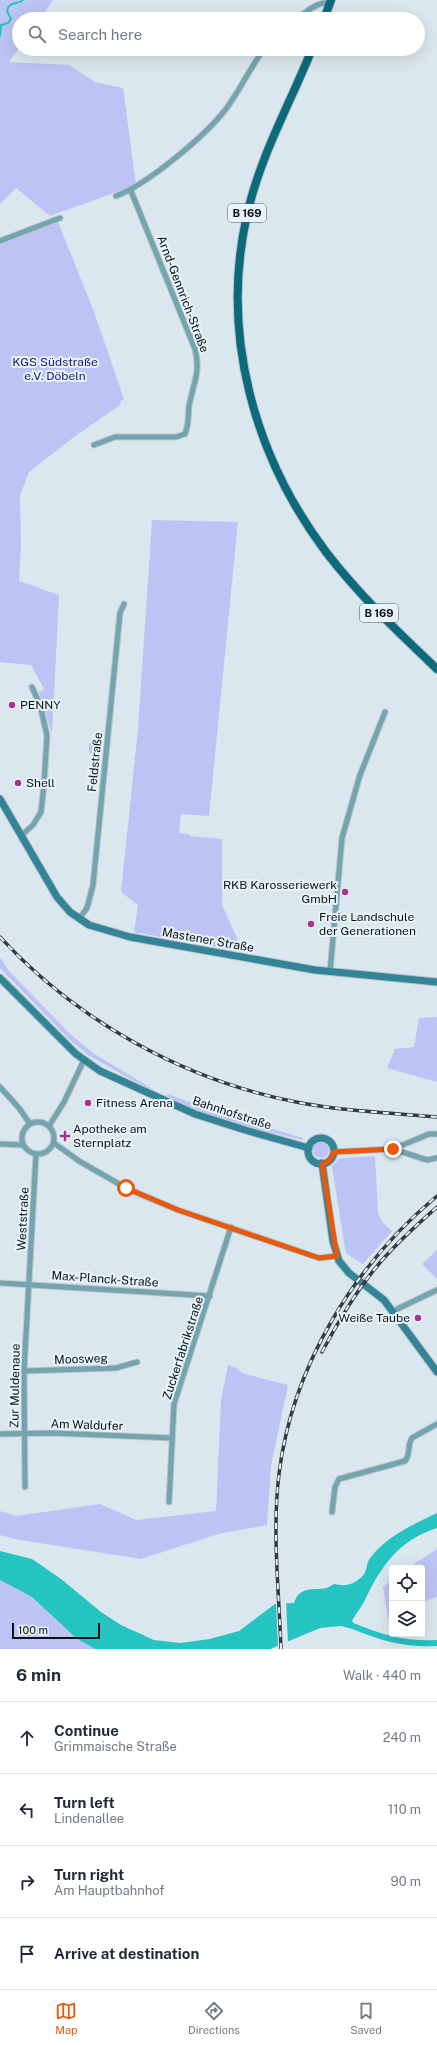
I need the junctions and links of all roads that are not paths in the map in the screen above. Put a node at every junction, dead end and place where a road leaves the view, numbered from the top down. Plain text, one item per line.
1 (331, 2) edge
2 (307, 12) edge
3 (327, 12) edge
4 (259, 56) edge
5 (309, 56) edge
6 (131, 191) junction
7 (116, 196) dead end
8 (60, 218) dead end
9 (0, 241) edge
10 (94, 445) dead end
11 (124, 604) dead end
12 (437, 669) edge
13 (32, 687) dead end
14 (384, 712) dead end
15 (0, 799) edge
16 (22, 835) junction
17 (79, 919) junction
18 (330, 972) junction
19 (0, 978) edge
20 (437, 982) edge
21 (84, 1060) junction
22 (0, 1087) edge
23 (30, 1124) junction
24 (49, 1126) junction
25 (437, 1134) edge
26 (54, 1143) junction
27 (0, 1144) edge
28 (23, 1145) junction
29 (309, 1148) junction
30 (393, 1149) junction
31 (334, 1152) junction
32 (36, 1154) junction
33 (437, 1158) edge
34 (322, 1164) junction
35 (231, 1227) junction
36 (337, 1256) junction
37 (0, 1283) edge
38 (30, 1284) junction
39 (437, 1290) edge
40 (210, 1296) junction
41 (393, 1311) junction
42 (137, 1362) dead end
43 (24, 1371) junction
44 (437, 1372) edge
45 (437, 1424) edge
46 (0, 1434) edge
47 (24, 1434) junction
48 (172, 1438) junction
49 (25, 1487) dead end
50 (169, 1502) dead end
51 (332, 1512) dead end

1 - 2 street
1 - 3 main road
4 - 6 street
5 - 12 main road, B 169
6 - 7 street
6 - 10 street, Arnd-Gennrich-Straße
8 - 9 street
11 - 17 street, Feldstraße
13 - 16 street
14 - 18 street
15 - 16 main road, Mastener Straße
16 - 17 main road, Mastener Straße
17 - 18 main road, Mastener Straße
18 - 20 main road, Mastener Straße
19 - 21 main road, Bahnhofstraße
21 - 24 street
21 - 29 main road, Bahnhofstraße
22 - 23 street
23 - 24 street
23 - 28 street
24 - 26 street
25 - 30 street
26 - 32 street
26 - 35 street
27 - 28 street
28 - 32 street
29 - 31 main road
29 - 34 main road
30 - 31 street
30 - 33 street
31 - 34 main road
32 - 38 street, Weststraße
34 - 36 main road
35 - 36 street
35 - 40 street, Zuckerfabrikstraße
36 - 41 main road
37 - 38 street, Max-Planck-Straße
38 - 40 street, Max-Planck-Straße
38 - 43 street, Zur Muldenaue
39 - 41 street
40 - 48 street, Zuckerfabrikstraße
41 - 44 main road
42 - 43 street, Moosweg
43 - 47 street, Zur Muldenaue
45 - 51 street
46 - 47 street, Am Waldufer
47 - 48 street, Am Waldufer
47 - 49 street, Zur Muldenaue
48 - 50 street, Zuckerfabrikstraße

